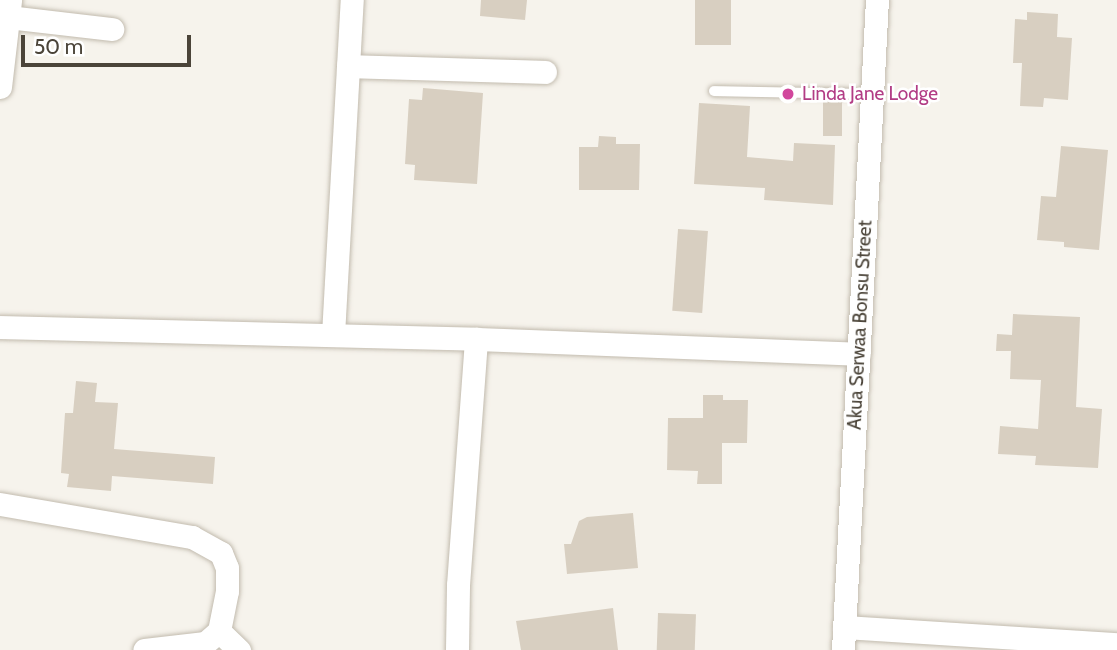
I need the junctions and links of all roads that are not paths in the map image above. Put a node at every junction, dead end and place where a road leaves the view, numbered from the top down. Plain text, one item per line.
1 (352, 0) edge
2 (877, 0) edge
3 (9, 8) edge
4 (113, 29) dead end
5 (348, 66) junction
6 (545, 72) dead end
7 (0, 87) edge
8 (714, 91) dead end
9 (872, 94) junction
10 (0, 327) edge
11 (333, 335) junction
12 (476, 339) junction
13 (859, 354) junction
14 (0, 504) edge
15 (219, 631) junction
16 (843, 639) edge
17 (1117, 644) edge
18 (144, 650) edge
19 (239, 650) edge
20 (457, 650) edge

1 - 5 street
2 - 9 street, Akua Serwaa Bonsu Street
3 - 4 street
3 - 7 street
5 - 6 street
5 - 11 street
8 - 9 lane
9 - 13 street, Akua Serwaa Bonsu Street
10 - 11 street
11 - 12 street
12 - 13 street
12 - 20 street
13 - 16 street, Akua Serwaa Bonsu Street
14 - 15 street
15 - 18 street
15 - 19 street
16 - 17 street

